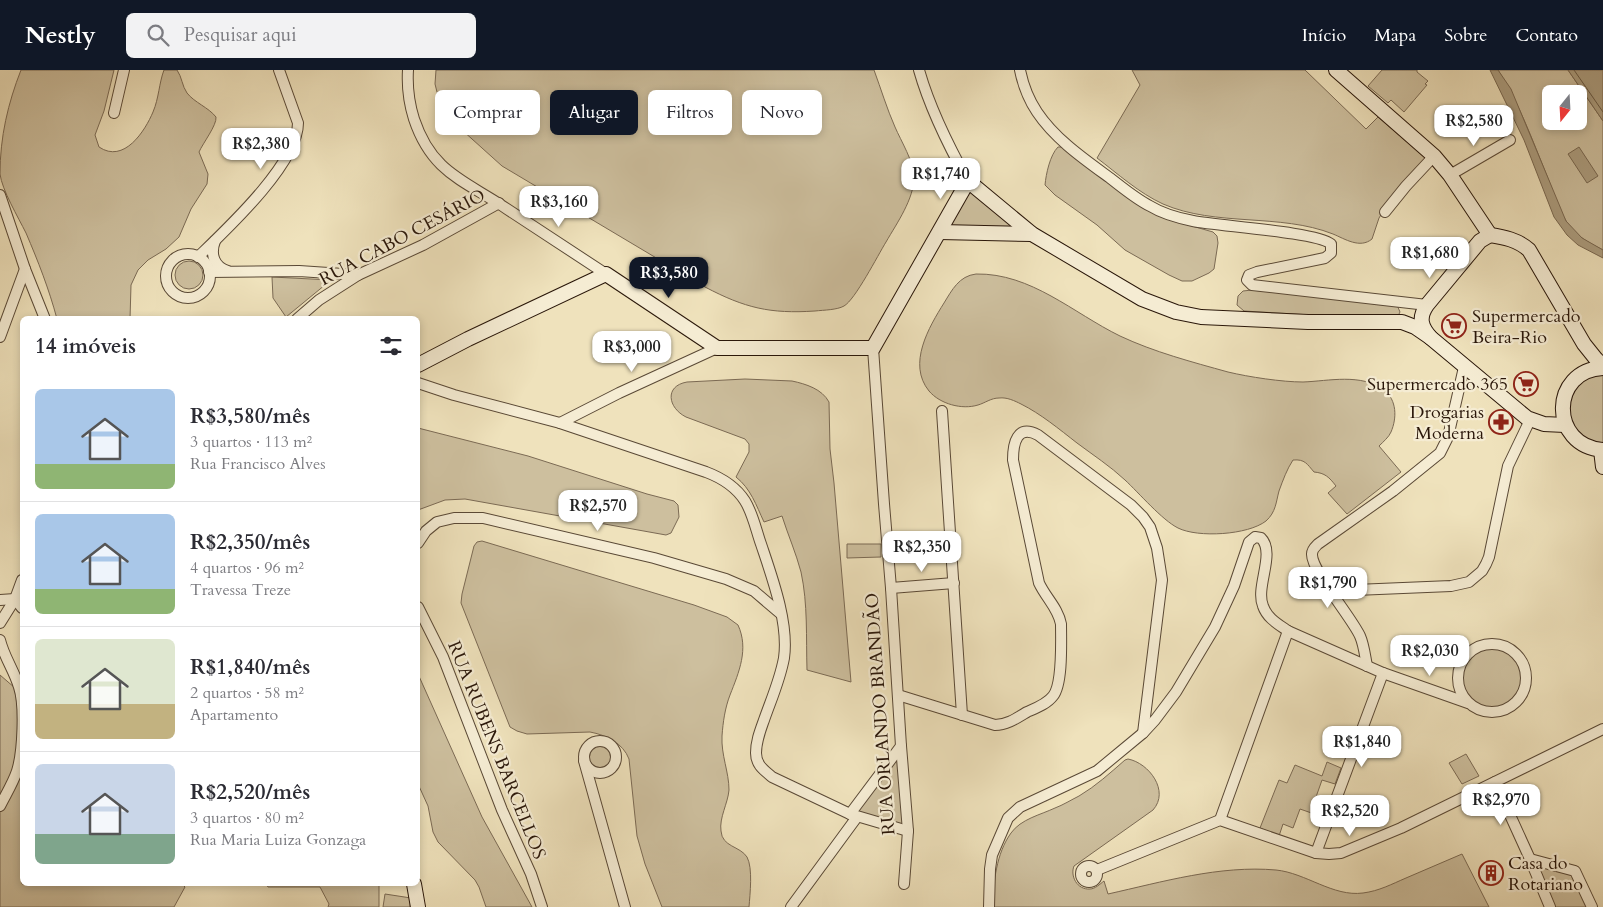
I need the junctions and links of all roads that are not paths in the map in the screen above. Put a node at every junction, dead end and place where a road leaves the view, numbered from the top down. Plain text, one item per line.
1 (124, 70) edge
2 (280, 70) edge
3 (408, 70) edge
4 (919, 70) edge
5 (1020, 70) edge
6 (1342, 72) edge
7 (114, 113) dead end
8 (1510, 140) dead end
9 (1434, 156) junction
10 (1450, 175) junction
11 (968, 181) junction
12 (0, 195) edge
13 (499, 203) junction
14 (1385, 212) dead end
15 (940, 232) junction
16 (1032, 234) junction
17 (1490, 235) junction
18 (216, 240) junction
19 (198, 257) junction
20 (25, 269) junction
21 (209, 272) junction
22 (232, 272) junction
23 (606, 274) junction
24 (358, 275) junction
25 (1426, 306) junction
26 (44, 316) edge
27 (300, 316) edge
28 (1387, 321) junction
29 (0, 337) edge
30 (1431, 338) junction
31 (716, 348) junction
32 (874, 348) junction
33 (420, 364) edge
34 (1464, 367) junction
35 (1603, 367) edge
36 (420, 384) edge
37 (942, 411) dead end
38 (1530, 420) junction
39 (560, 423) junction
40 (1565, 425) junction
41 (1602, 450) edge
42 (1603, 467) edge
43 (420, 540) edge
44 (954, 583) junction
45 (20, 586) edge
46 (891, 588) junction
47 (1331, 591) junction
48 (0, 600) edge
49 (15, 600) junction
50 (20, 606) edge
51 (420, 611) edge
52 (782, 615) junction
53 (0, 623) edge
54 (1288, 631) junction
55 (0, 640) edge
56 (1367, 666) junction
57 (1383, 673) junction
58 (20, 691) edge
59 (898, 695) junction
60 (1468, 703) junction
61 (962, 715) junction
62 (1603, 729) edge
63 (1143, 733) junction
64 (901, 746) junction
65 (20, 757) edge
66 (584, 761) dead end
67 (1495, 782) junction
68 (0, 806) edge
69 (854, 816) junction
70 (1220, 820) junction
71 (908, 831) junction
72 (1316, 853) junction
73 (1530, 859) junction
74 (1096, 870) dead end
75 (904, 884) dead end
76 (414, 886) edge
77 (418, 907) edge
78 (542, 907) edge
79 (625, 907) edge
80 (791, 907) edge
81 (989, 907) edge
82 (1550, 907) edge
83 (1592, 907) edge

1 - 7 street
2 - 18 street
3 - 13 street
4 - 11 street
5 - 25 street
6 - 9 street
8 - 10 street
9 - 10 street
9 - 14 street
10 - 17 street
11 - 15 street
11 - 16 street
12 - 20 street
13 - 23 street
13 - 24 street, RUA CABO CESÁRIO
15 - 16 street
15 - 32 street
16 - 28 street
17 - 25 street
17 - 35 street
18 - 19 street
18 - 22 street
19 - 21 street
19 - 21 street
20 - 26 street
20 - 29 street
21 - 22 street
22 - 24 street
23 - 31 street
23 - 33 street
24 - 27 street, RUA CABO CESÁRIO
25 - 28 street
25 - 30 street
28 - 30 street
30 - 34 street
31 - 32 street
31 - 39 street
32 - 46 street, RUA ORLANDO BRANDÃO
34 - 38 street
34 - 47 street
35 - 40 street
36 - 39 street
37 - 44 street
38 - 40 street
38 - 47 street
39 - 52 street
40 - 41 street
41 - 42 street
43 - 52 street
44 - 46 street
44 - 61 street
45 - 49 street
46 - 59 street, RUA ORLANDO BRANDÃO
47 - 56 street
48 - 49 street
49 - 50 street
49 - 53 street
51 - 78 street, RUA RUBENS BARCELLOS
52 - 69 street
54 - 56 street
54 - 63 street
54 - 70 street
55 - 58 street
56 - 57 street
57 - 60 street
57 - 72 street
59 - 61 street
59 - 64 street, RUA ORLANDO BRANDÃO
60 - 60 street
61 - 63 street
62 - 67 street
63 - 81 street
64 - 69 street
64 - 71 street, RUA ORLANDO BRANDÃO
65 - 68 street
66 - 79 street
67 - 72 street
67 - 73 street
69 - 71 street
69 - 80 street
70 - 72 street
70 - 74 street
71 - 75 street, RUA ORLANDO BRANDÃO
73 - 82 street
73 - 83 street
76 - 77 street

